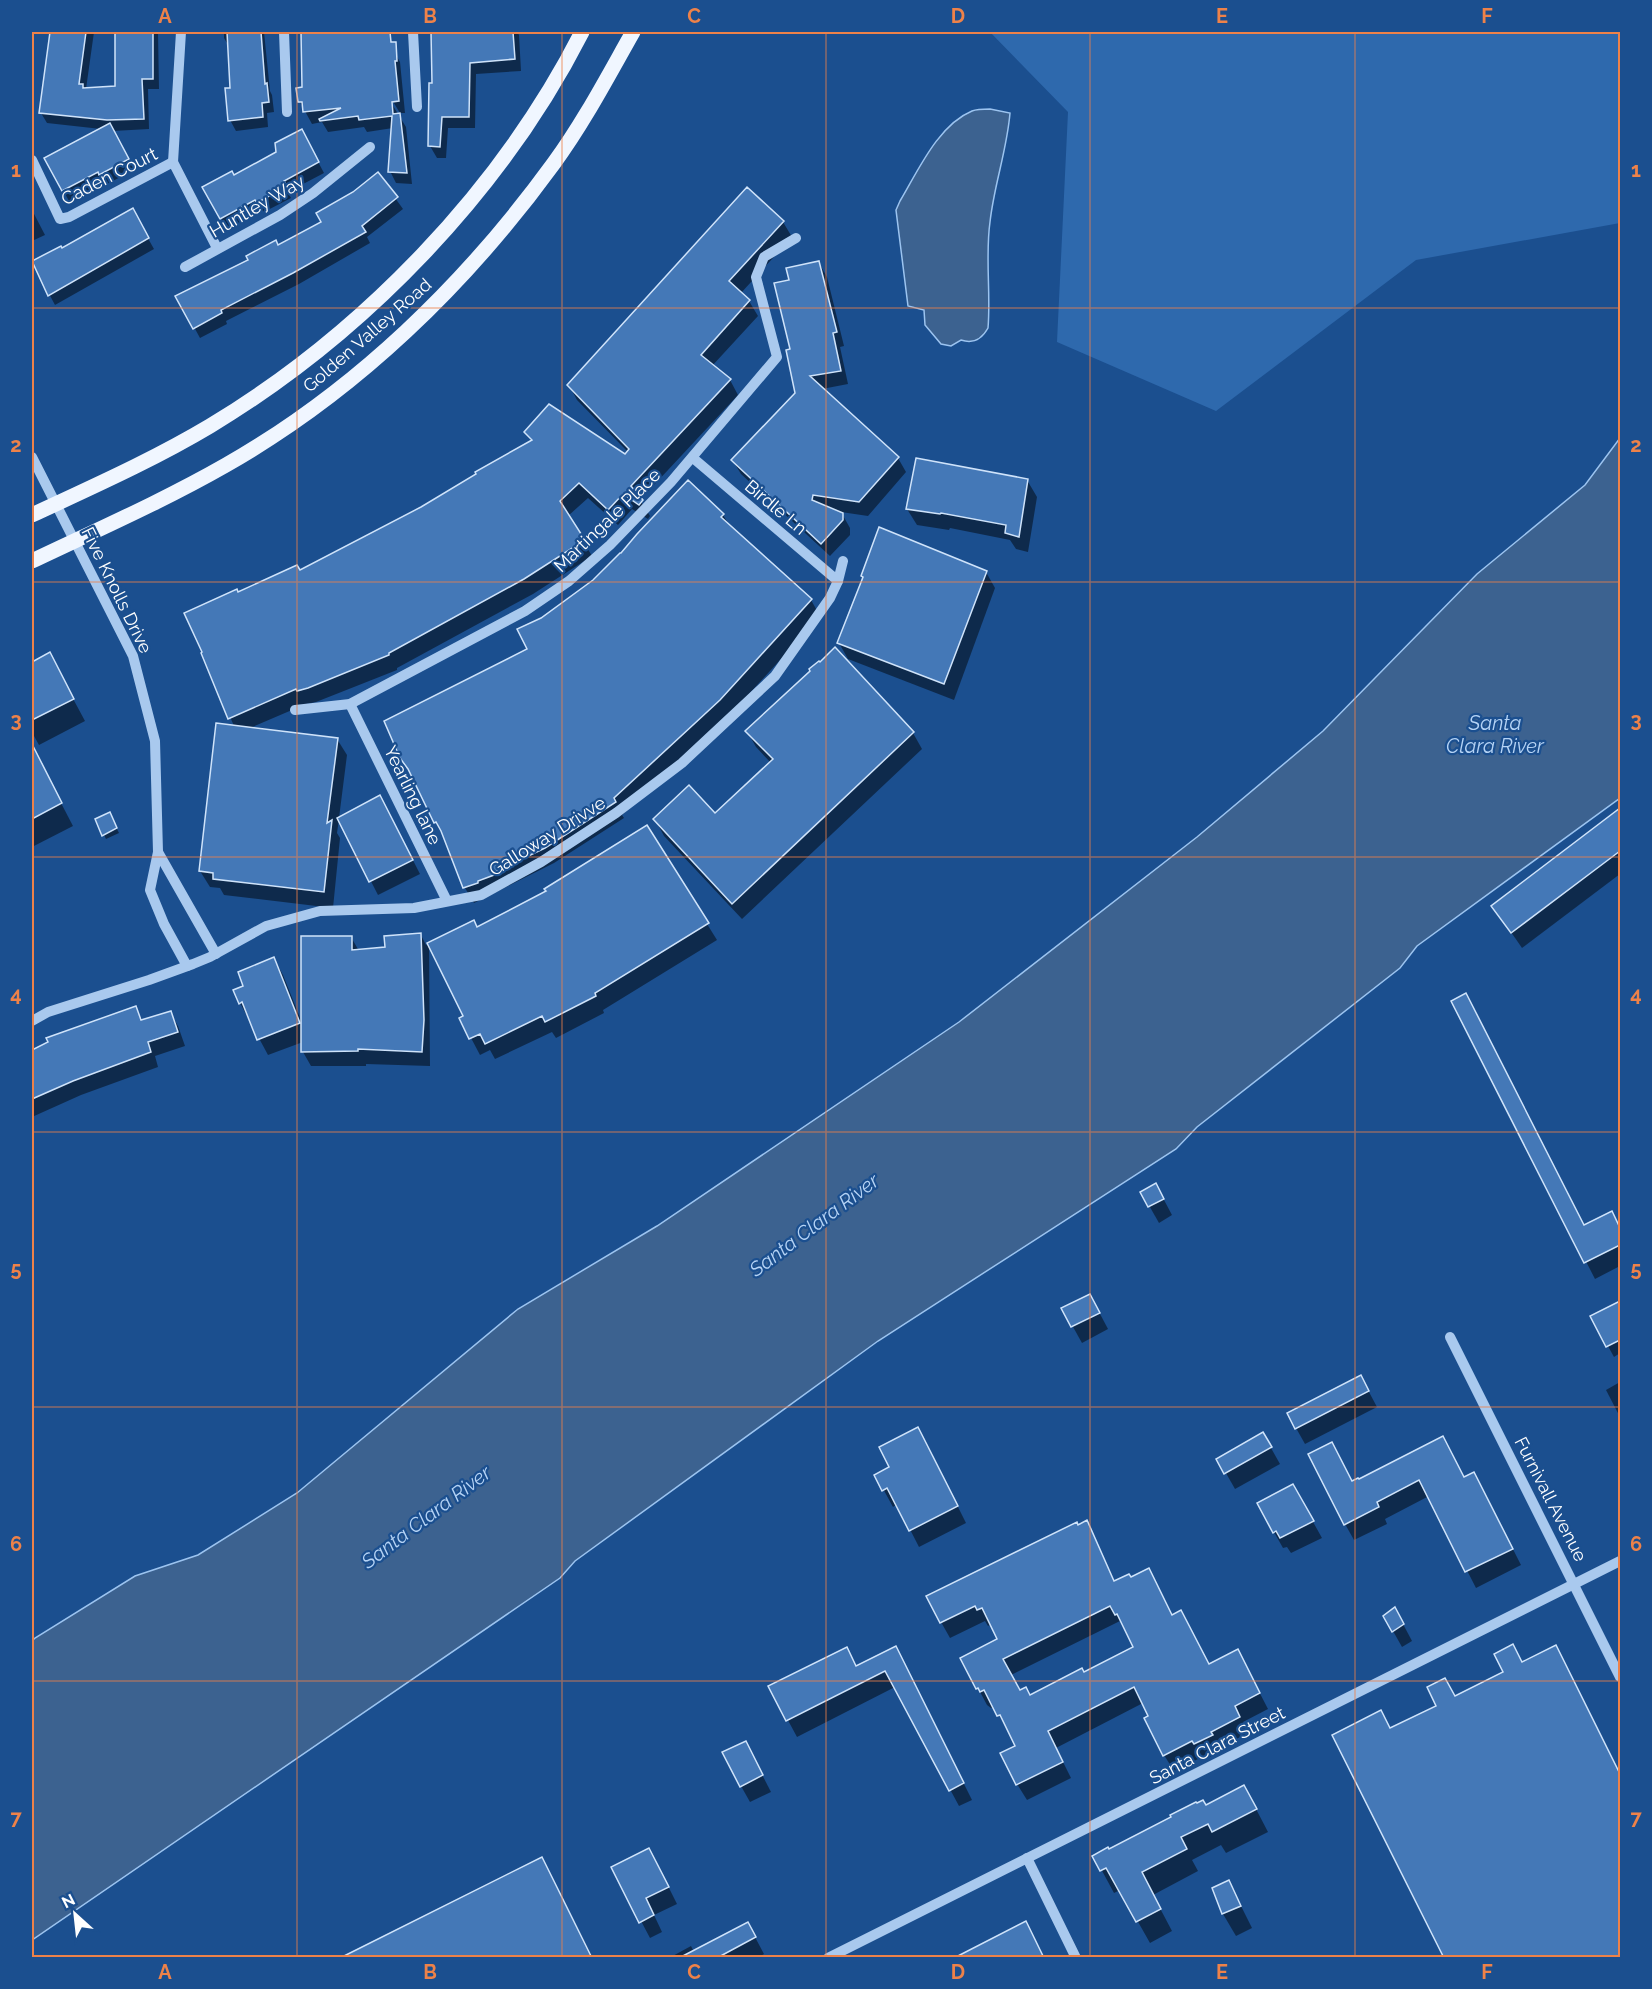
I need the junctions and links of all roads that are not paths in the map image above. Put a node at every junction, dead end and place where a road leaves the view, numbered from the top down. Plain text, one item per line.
1 (181, 32) edge
2 (284, 32) edge
3 (413, 32) edge
4 (582, 32) edge
5 (633, 32) edge
6 (417, 107) dead end
7 (287, 112) dead end
8 (370, 147) dead end
9 (32, 160) edge
10 (173, 162) junction
11 (796, 238) dead end
12 (217, 248) junction
13 (185, 267) dead end
14 (32, 458) edge
15 (693, 458) junction
16 (56, 503) junction
17 (32, 515) edge
18 (75, 541) junction
19 (32, 561) edge
20 (843, 561) dead end
21 (838, 581) junction
22 (350, 704) junction
23 (295, 710) dead end
24 (158, 852) junction
25 (447, 902) junction
26 (216, 954) junction
27 (187, 966) junction
28 (32, 1021) edge
29 (1450, 1336) dead end
30 (1620, 1561) edge
31 (1575, 1584) junction
32 (1620, 1677) edge
33 (1027, 1858) junction
34 (828, 1958) edge
35 (1076, 1958) edge

1 - 10 street
2 - 7 street
3 - 6 street
4 - 16 main road, Golden Valley Road
5 - 18 main road, Golden Valley Road
8 - 12 street, Huntley Way
9 - 10 street, Caden Court
10 - 12 street
11 - 15 street, Martingale Place
12 - 13 street, Huntley Way
14 - 16 street, Five Knolls Drive
15 - 21 street, Birdle Ln
15 - 22 street, Martingale Place
16 - 17 main road, Golden Valley Road
16 - 18 street, Five Knolls Drive
18 - 19 main road, Golden Valley Road
18 - 24 street, Five Knolls Drive
20 - 21 street, Galloway Drivve
21 - 25 street, Galloway Drivve
22 - 23 street, Martingale Place
22 - 25 street, Yearling lane
24 - 26 street
24 - 27 street
25 - 26 street, Galloway Drivve
26 - 27 street, Galloway Drivve
27 - 28 street, Galloway Drivve
29 - 31 street, Furnivall Avenue
30 - 31 street, Santa Clara Street
31 - 32 street, Furnivall Avenue
31 - 33 street, Santa Clara Street
33 - 34 street, Santa Clara Street
33 - 35 street

